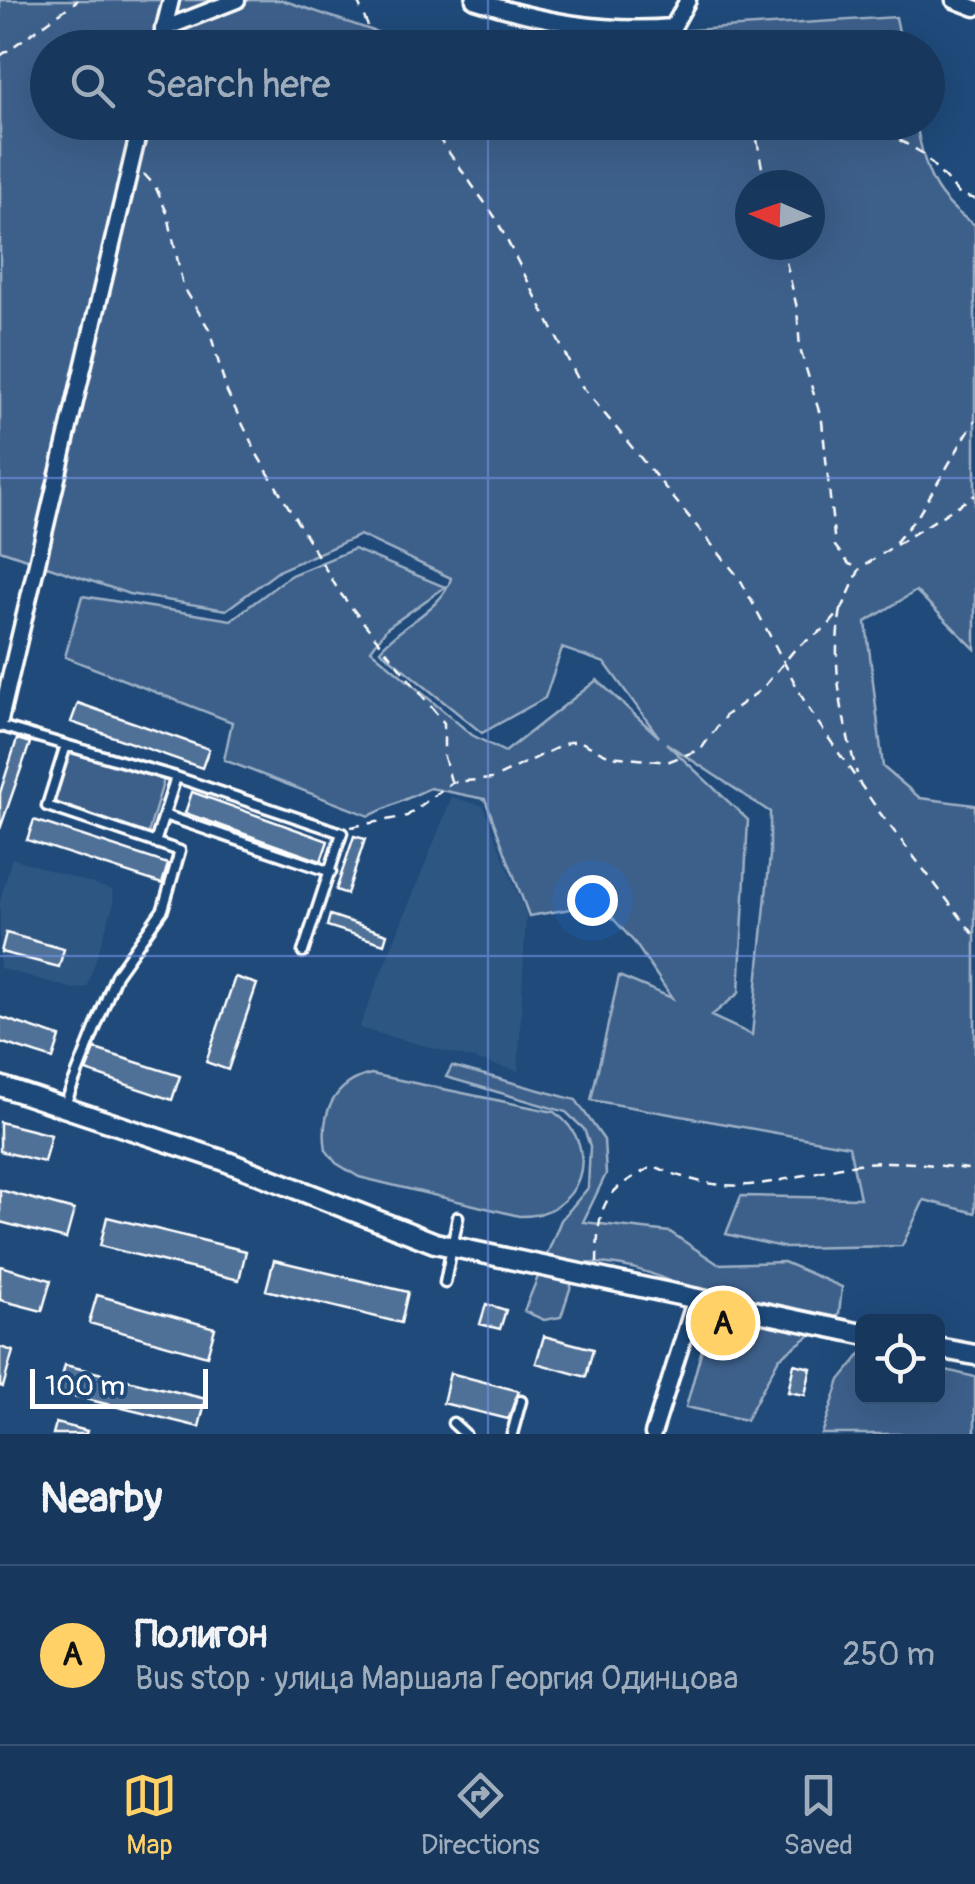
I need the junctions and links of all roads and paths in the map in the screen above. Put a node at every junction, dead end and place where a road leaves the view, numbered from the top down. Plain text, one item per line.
1 (78, 0) edge
2 (171, 0) edge
3 (237, 0) edge
4 (357, 0) edge
5 (474, 0) edge
6 (688, 0) edge
7 (954, 0) edge
8 (975, 8) edge
9 (163, 29) joint
10 (36, 30) edge
11 (370, 30) edge
12 (624, 30) edge
13 (642, 30) edge
14 (30, 34) edge
15 (0, 56) edge
16 (137, 140) edge
17 (440, 140) edge
18 (757, 140) edge
19 (899, 140) edge
20 (132, 161) junction
21 (763, 170) edge
22 (975, 199) edge
23 (786, 260) edge
24 (975, 420) edge
25 (975, 494) edge
26 (891, 548) junction
27 (860, 568) junction
28 (842, 609) junction
29 (783, 665) junction
30 (3, 688) edge
31 (0, 723) edge
32 (66, 745) junction
33 (857, 776) junction
34 (176, 777) junction
35 (452, 782) junction
36 (164, 815) junction
37 (342, 833) junction
38 (155, 843) junction
39 (331, 872) junction
40 (975, 936) edge
41 (303, 952) dead end
42 (0, 1086) edge
43 (64, 1107) junction
44 (975, 1170) edge
45 (458, 1217) dead end
46 (451, 1248) junction
47 (596, 1280) junction
48 (444, 1283) dead end
49 (695, 1301) junction
50 (855, 1333) edge
51 (945, 1350) edge
52 (975, 1356) edge
53 (521, 1402) dead end
54 (453, 1423) dead end
55 (464, 1434) edge
56 (512, 1434) edge
57 (653, 1434) edge

1 - 10 path
2 - 9 street
3 - 9 street
4 - 11 path
5 - 12 street
6 - 13 street
7 - 8 street
14 - 15 path
16 - 20 street
17 - 29 path
18 - 21 path
19 - 22 path
20 - 30 street
20 - 35 path
23 - 27 path
24 - 26 path
25 - 26 path
26 - 27 path
27 - 28 path
28 - 29 path
28 - 33 path
29 - 33 path
29 - 35 path
30 - 31 street
31 - 32 lane
32 - 34 lane
32 - 38 lane
33 - 40 path
34 - 36 lane
34 - 37 lane
35 - 37 path
36 - 38 lane
36 - 39 lane
37 - 39 lane
38 - 43 lane
39 - 41 lane
42 - 43 street
43 - 46 street
44 - 47 path
45 - 46 lane
46 - 47 street
46 - 48 lane
47 - 49 street
49 - 50 street
49 - 57 street
51 - 52 street
53 - 56 lane
54 - 55 lane

